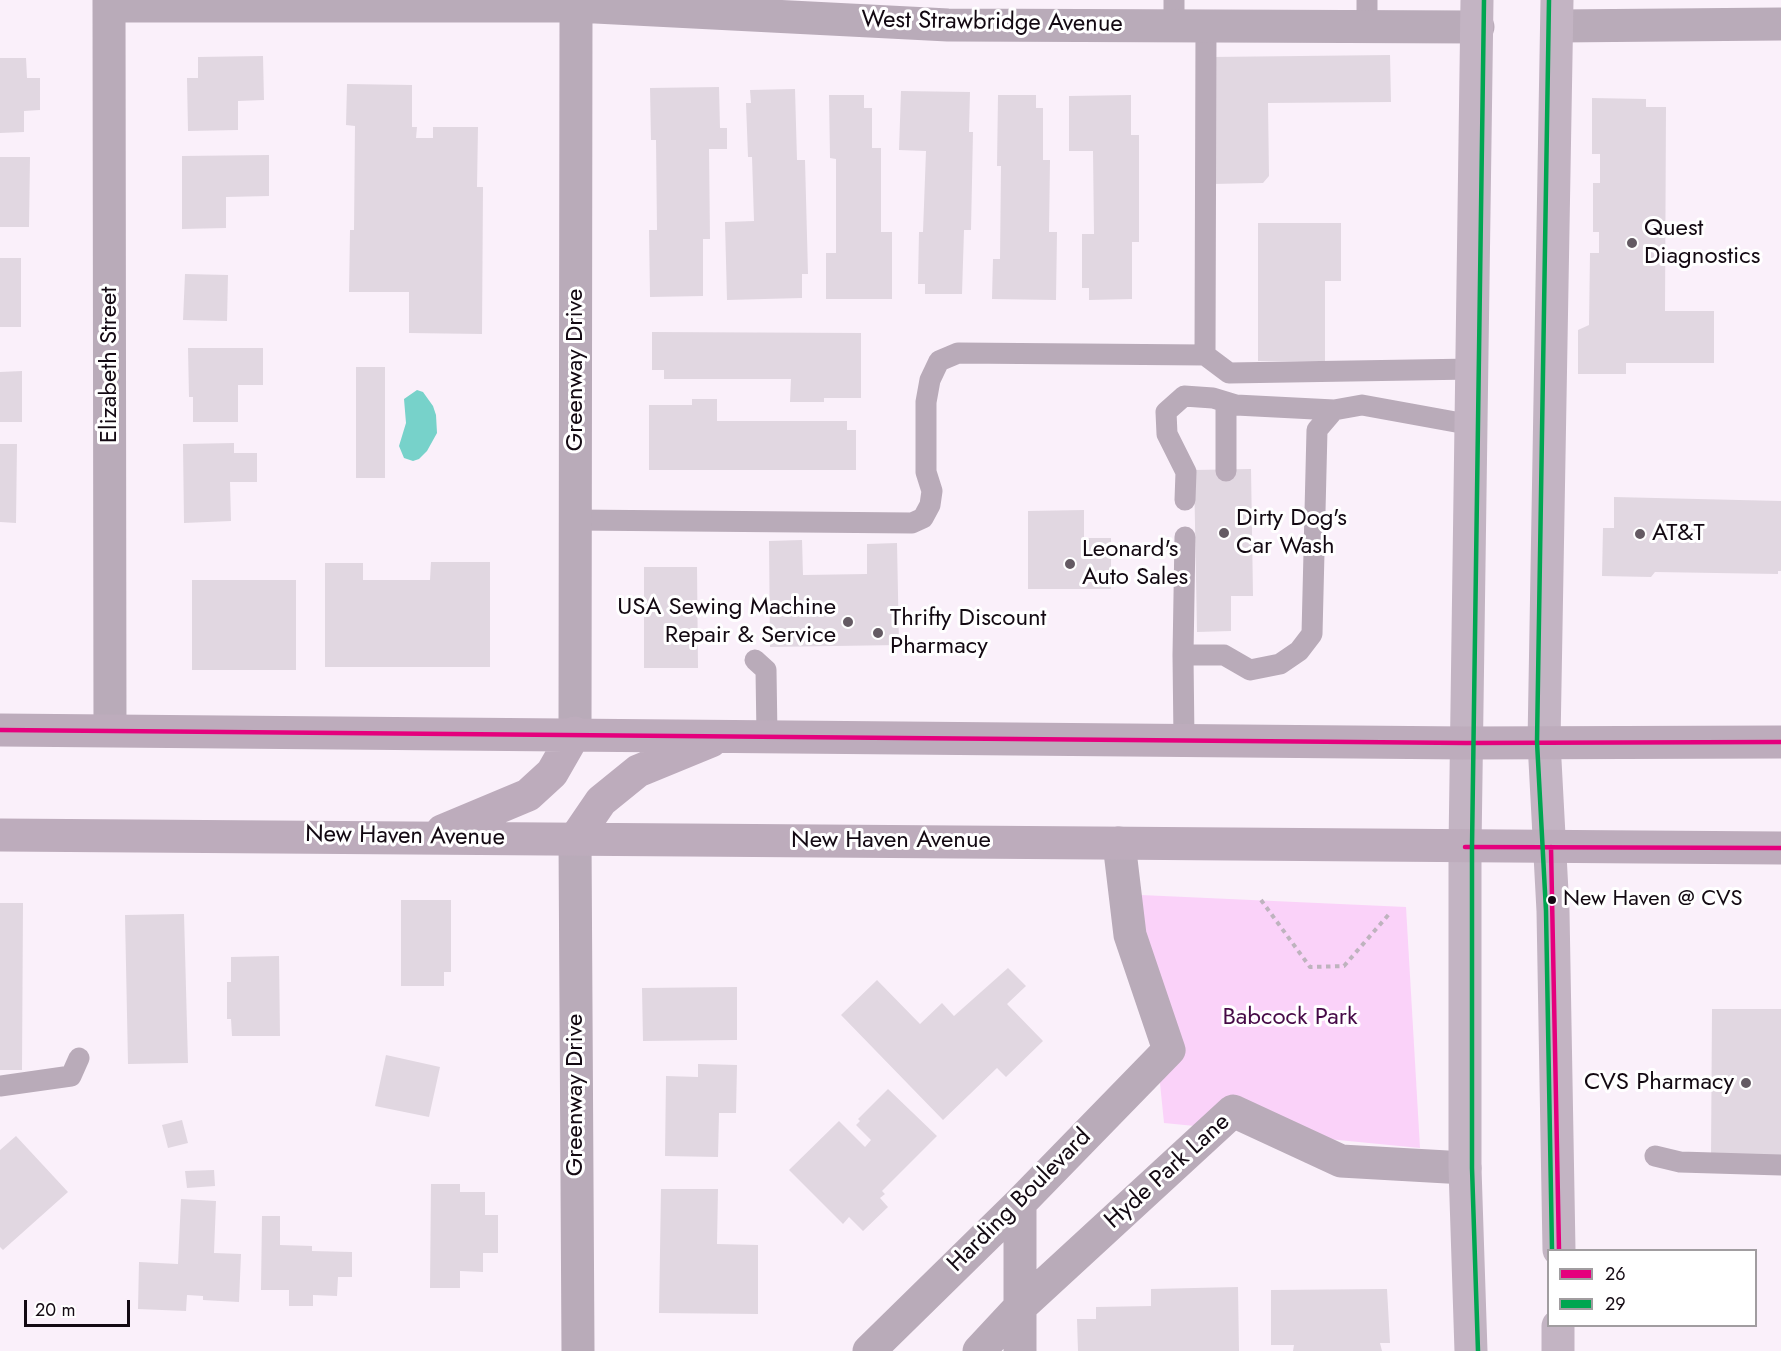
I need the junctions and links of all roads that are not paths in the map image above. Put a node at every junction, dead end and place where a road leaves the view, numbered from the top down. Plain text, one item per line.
1 (110, 3) edge
2 (576, 6) junction
3 (1557, 7) edge
4 (947, 13) edge
5 (1367, 13) edge
6 (1478, 13) edge
7 (1184, 17) edge
8 (1781, 24) edge
9 (1205, 355) junction
10 (1473, 369) junction
11 (1226, 402) junction
12 (1334, 410) junction
13 (1472, 425) junction
14 (1226, 471) dead end
15 (1185, 500) dead end
16 (575, 520) junction
17 (1185, 537) dead end
18 (1183, 655) junction
19 (755, 660) dead end
20 (0, 729) edge
21 (110, 729) junction
22 (575, 733) junction
23 (724, 736) junction
24 (767, 736) junction
25 (1184, 740) junction
26 (1544, 742) junction
27 (1781, 742) edge
28 (1466, 743) junction
29 (0, 835) edge
30 (429, 837) junction
31 (575, 839) junction
32 (1119, 843) junction
33 (1465, 847) junction
34 (1551, 847) junction
35 (1781, 848) edge
36 (79, 1058) dead end
37 (0, 1086) edge
38 (1655, 1156) dead end
39 (1781, 1165) edge
40 (1465, 1168) junction
41 (1020, 1203) junction
42 (1559, 1249) edge
43 (1020, 1307) junction
44 (1558, 1327) edge
45 (578, 1351) edge
46 (869, 1351) edge
47 (979, 1351) edge
48 (1020, 1351) edge
49 (1471, 1351) edge
50 (1558, 1351) edge

1 - 2 street, West Strawbridge Avenue
1 - 21 street, Elizabeth Street
2 - 4 street, West Strawbridge Avenue
2 - 16 street, Greenway Drive
3 - 8 street
3 - 26 main road
4 - 7 street, West Strawbridge Avenue
5 - 6 street, West Strawbridge Avenue
5 - 7 street, West Strawbridge Avenue
6 - 10 main road
7 - 9 lane
9 - 10 lane
9 - 16 lane
10 - 13 main road
11 - 12 lane
11 - 14 lane
11 - 15 lane
12 - 13 lane
12 - 18 lane
13 - 28 main road
16 - 22 street, Greenway Drive
17 - 18 lane
18 - 25 lane
19 - 24 lane
20 - 21 main road
21 - 22 main road
22 - 23 main road
22 - 30 main road
23 - 24 main road
23 - 31 main road
24 - 25 main road
25 - 28 main road
26 - 27 main road
26 - 28 main road
26 - 34 main road
28 - 33 main road
29 - 30 main road, New Haven Avenue
30 - 31 main road, New Haven Avenue
31 - 32 main road, New Haven Avenue
31 - 45 street, Greenway Drive
32 - 33 main road, New Haven Avenue
32 - 41 street, Harding Boulevard
33 - 34 main road, New Haven Avenue
33 - 40 main road
34 - 35 main road, New Haven Avenue
34 - 42 main road
36 - 37 lane
38 - 39 lane
40 - 43 street, Hyde Park Lane
40 - 49 main road
41 - 43 street
41 - 46 street, Harding Boulevard
43 - 47 street, Hyde Park Lane
43 - 48 street
44 - 50 main road

